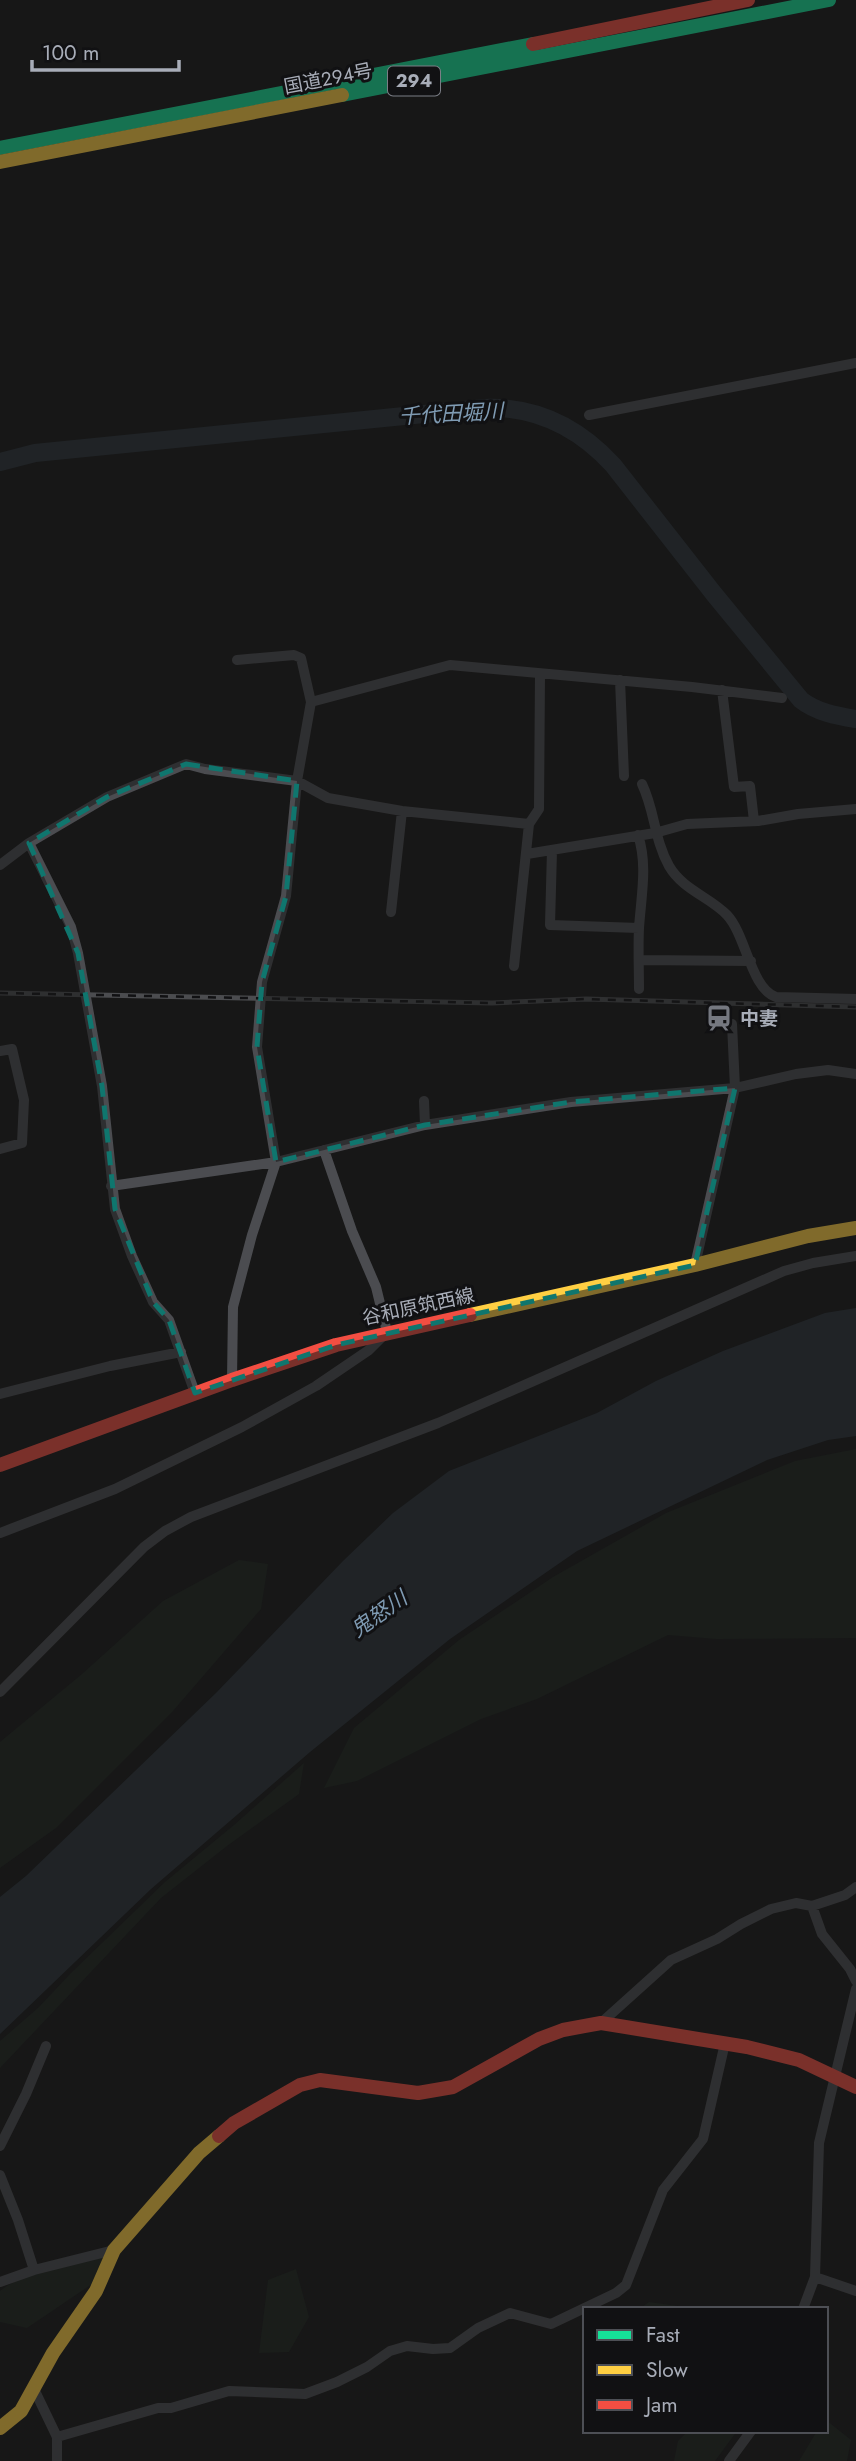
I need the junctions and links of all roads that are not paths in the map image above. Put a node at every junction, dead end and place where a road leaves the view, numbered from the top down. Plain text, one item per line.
1 (748, 0) edge
2 (829, 0) edge
3 (0, 148) edge
4 (0, 162) edge
5 (856, 363) edge
6 (589, 415) dead end
7 (237, 660) dead end
8 (540, 674) junction
9 (620, 680) junction
10 (722, 690) junction
11 (782, 698) dead end
12 (311, 702) junction
13 (625, 776) dead end
14 (297, 781) junction
15 (642, 784) dead end
16 (856, 809) edge
17 (402, 811) junction
18 (754, 821) junction
19 (529, 824) junction
20 (655, 833) junction
21 (638, 835) junction
22 (29, 843) junction
23 (552, 850) junction
24 (527, 854) junction
25 (0, 865) edge
26 (391, 912) dead end
27 (639, 928) junction
28 (639, 960) junction
29 (751, 961) junction
30 (514, 966) dead end
31 (639, 989) dead end
32 (856, 999) edge
33 (732, 1024) dead end
34 (0, 1051) edge
35 (856, 1074) edge
36 (735, 1088) junction
37 (424, 1101) dead end
38 (425, 1125) junction
39 (0, 1149) edge
40 (324, 1150) junction
41 (276, 1162) junction
42 (111, 1186) junction
43 (856, 1228) edge
44 (856, 1256) edge
45 (695, 1265) junction
46 (387, 1332) junction
47 (181, 1352) junction
48 (232, 1380) junction
49 (195, 1393) junction
50 (0, 1394) edge
51 (0, 1465) edge
52 (0, 1533) edge
53 (0, 1692) edge
54 (856, 1887) edge
55 (812, 1906) junction
56 (856, 1981) edge
57 (856, 1989) edge
58 (601, 2023) junction
59 (724, 2043) junction
60 (47, 2046) dead end
61 (834, 2077) junction
62 (856, 2087) edge
63 (0, 2146) edge
64 (0, 2175) edge
65 (114, 2250) junction
66 (34, 2270) junction
67 (816, 2277) junction
68 (0, 2282) edge
69 (856, 2291) edge
70 (587, 2307) edge
71 (804, 2307) edge
72 (583, 2309) edge
73 (34, 2389) junction
74 (0, 2428) edge
75 (750, 2433) edge
76 (57, 2437) junction
77 (57, 2461) edge
78 (729, 2461) edge

1 - 3 main road, 国道294号 / 294
2 - 4 main road, 国道294号 / 294
5 - 6 street
7 - 12 street
8 - 9 street
8 - 12 street
8 - 19 street
9 - 10 street
9 - 13 street
10 - 11 street
10 - 18 street
12 - 14 street
14 - 17 street
14 - 22 street
14 - 41 street
15 - 20 street
16 - 18 street
17 - 19 street
17 - 26 street
18 - 20 street
19 - 24 street
20 - 21 street
20 - 29 street
21 - 23 street
21 - 27 street
22 - 25 street
22 - 42 street
23 - 24 street
23 - 27 street
24 - 30 street
27 - 28 street
28 - 29 street
28 - 31 street
29 - 32 street
33 - 36 street
34 - 39 street
35 - 36 street
36 - 38 street
36 - 45 street
37 - 38 street
38 - 40 street
40 - 41 street
40 - 46 street
41 - 42 street
41 - 48 street
42 - 47 street
43 - 45 main road, 谷和原筑西線
44 - 53 street
45 - 46 main road, 谷和原筑西線
46 - 48 main road, 谷和原筑西線
46 - 52 street
47 - 49 street
47 - 50 street
48 - 49 main road, 谷和原筑西線
49 - 51 main road, 谷和原筑西線
54 - 55 street
55 - 56 street
55 - 58 street
57 - 61 street
58 - 59 main road
58 - 65 main road
59 - 61 main road
59 - 70 street
60 - 63 street
61 - 62 main road
61 - 67 street
64 - 66 street
65 - 66 street
65 - 73 main road
66 - 68 street
67 - 69 street
67 - 71 street
72 - 76 street
73 - 74 main road
73 - 76 street
75 - 78 street
76 - 77 street

